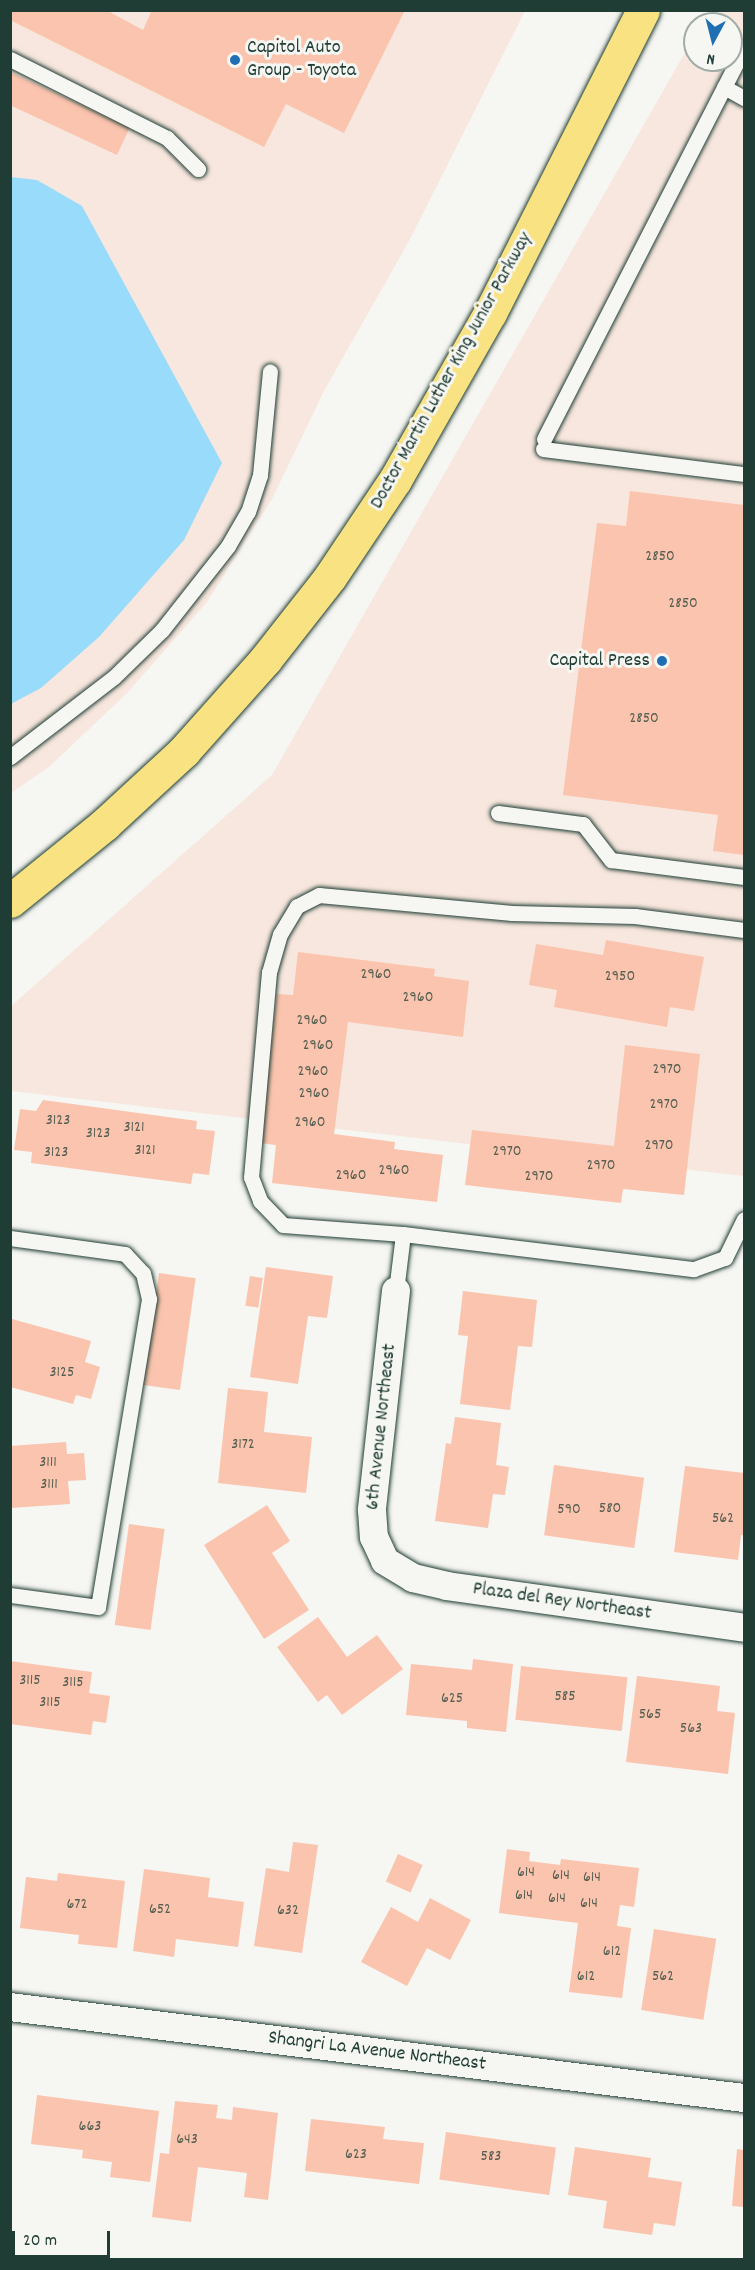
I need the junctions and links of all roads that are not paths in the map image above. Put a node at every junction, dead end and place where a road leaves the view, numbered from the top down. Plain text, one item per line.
1 (643, 10) edge
2 (744, 48) edge
3 (10, 59) edge
4 (724, 87) junction
5 (744, 98) edge
6 (198, 169) dead end
7 (270, 371) dead end
8 (744, 474) edge
9 (10, 757) edge
10 (498, 813) dead end
11 (744, 877) edge
12 (10, 901) edge
13 (744, 930) edge
14 (744, 1219) edge
15 (403, 1234) junction
16 (10, 1238) edge
17 (396, 1291) joint
18 (385, 1561) joint
19 (10, 1595) edge
20 (744, 1628) edge
21 (10, 2007) edge
22 (744, 2098) edge

1 - 12 highway, Doctor Martin Luther King Junior Parkway
2 - 4 lane
3 - 6 lane
4 - 5 lane
4 - 8 lane
7 - 9 lane
10 - 11 lane
13 - 15 lane
14 - 15 lane
15 - 17 lane
16 - 19 lane
17 - 18 street, 6th Avenue Northeast
18 - 20 street, Plaza del Rey Northeast
21 - 22 street, Shangri La Avenue Northeast

